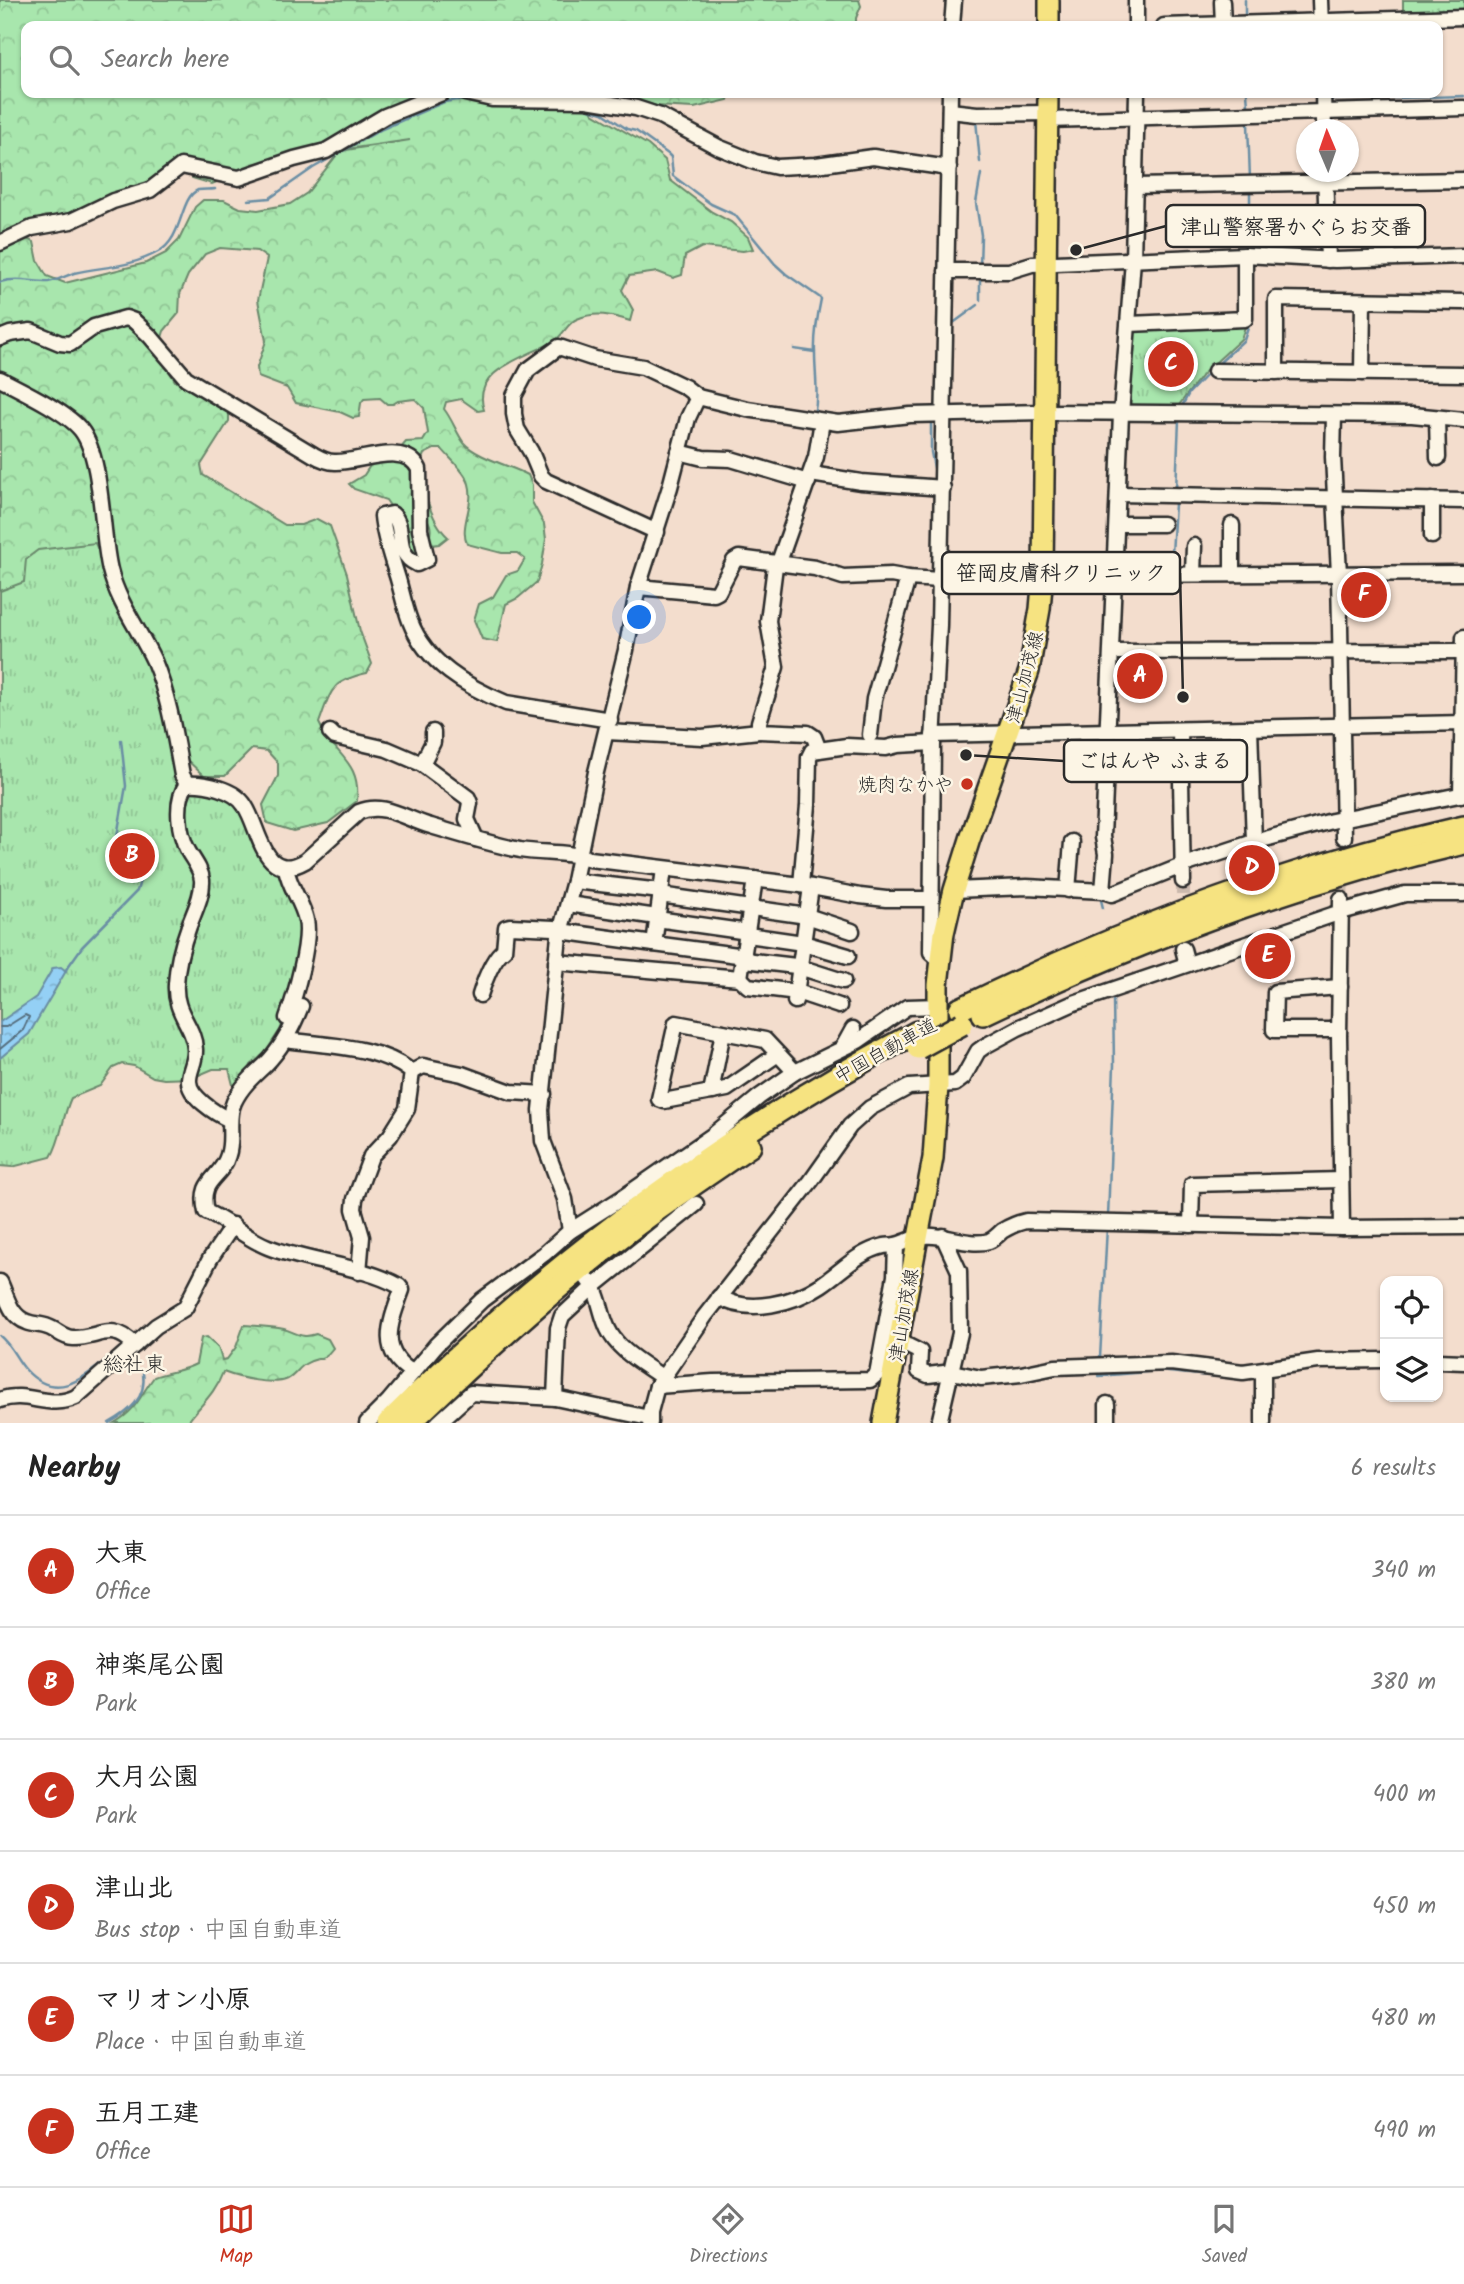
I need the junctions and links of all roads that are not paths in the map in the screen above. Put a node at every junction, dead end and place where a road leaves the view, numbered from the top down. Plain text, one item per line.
1 (954, 0) edge
2 (1049, 0) edge
3 (1136, 0) edge
4 (1321, 0) edge
5 (1222, 2) dead end
6 (1464, 17) edge
7 (952, 21) edge
8 (1049, 21) edge
9 (1136, 21) edge
10 (1223, 21) edge
11 (1321, 21) edge
12 (1382, 21) edge
13 (430, 98) edge
14 (488, 98) edge
15 (950, 98) edge
16 (1048, 98) edge
17 (1137, 98) edge
18 (1323, 98) edge
19 (1464, 108) edge
20 (950, 111) junction
21 (1324, 112) junction
22 (1048, 117) junction
23 (1137, 118) junction
24 (1324, 119) edge
25 (948, 168) junction
26 (1296, 178) edge
27 (1359, 178) edge
28 (1464, 180) edge
29 (1325, 182) edge
30 (1135, 186) junction
31 (0, 243) edge
32 (1245, 255) junction
33 (1464, 256) edge
34 (1133, 260) junction
35 (1328, 260) junction
36 (1046, 264) junction
37 (947, 271) junction
38 (1363, 301) junction
39 (1464, 302) edge
40 (1129, 324) junction
41 (0, 338) edge
42 (1215, 371) dead end
43 (1276, 372) junction
44 (1362, 373) junction
45 (1464, 374) edge
46 (0, 379) edge
47 (698, 397) junction
48 (1045, 412) junction
49 (943, 414) junction
50 (1121, 414) junction
51 (1334, 415) junction
52 (1437, 418) junction
53 (822, 421) junction
54 (1464, 421) edge
55 (679, 452) junction
56 (1438, 458) dead end
57 (809, 478) junction
58 (943, 488) junction
59 (1118, 494) junction
60 (1336, 498) junction
61 (1432, 500) junction
62 (1464, 501) edge
63 (1117, 524) junction
64 (1163, 524) dead end
65 (1233, 525) dead end
66 (657, 532) junction
67 (1432, 536) dead end
68 (1194, 546) dead end
69 (777, 562) junction
70 (1464, 573) edge
71 (1043, 574) junction
72 (1193, 574) junction
73 (1232, 574) junction
74 (1339, 574) junction
75 (1115, 575) junction
76 (940, 576) junction
77 (908, 578) junction
78 (638, 587) junction
79 (1464, 637) edge
80 (1339, 651) junction
81 (1464, 651) edge
82 (1112, 652) junction
83 (1463, 723) edge
84 (1340, 725) junction
85 (609, 726) junction
86 (1250, 727) junction
87 (1180, 730) junction
88 (759, 731) junction
89 (1109, 731) junction
90 (330, 732) dead end
91 (433, 732) dead end
92 (870, 735) dead end
93 (1008, 735) junction
94 (933, 739) junction
95 (819, 750) junction
96 (422, 764) junction
97 (187, 785) junction
98 (1462, 794) edge
99 (1343, 820) junction
100 (1464, 827) edge
101 (1344, 837) tunnel mouth
102 (476, 839) junction
103 (1072, 842) dead end
104 (1254, 842) junction
105 (1464, 842) edge
106 (580, 855) junction
107 (1184, 865) junction
108 (286, 868) junction
109 (664, 869) junction
110 (755, 879) junction
111 (574, 881) junction
112 (1183, 881) tunnel mouth
113 (806, 886) junction
114 (954, 890) junction
115 (1068, 890) junction
116 (1103, 891) junction
117 (661, 893) junction
118 (1464, 894) edge
119 (931, 899) junction
120 (568, 904) junction
121 (1341, 905) junction
122 (752, 907) junction
123 (807, 916) junction
124 (657, 918) junction
125 (560, 930) junction
126 (852, 931) dead end
127 (748, 933) junction
128 (803, 943) junction
129 (657, 944) junction
130 (1183, 949) tunnel mouth
131 (848, 957) dead end
132 (745, 958) junction
133 (941, 961) junction
134 (556, 962) junction
135 (1187, 964) junction
136 (800, 967) junction
137 (670, 971) junction
138 (740, 978) junction
139 (843, 981) dead end
140 (1340, 987) junction
141 (480, 995) dead end
142 (796, 997) junction
143 (301, 1006) dead end
144 (839, 1006) dead end
145 (939, 1006) junction
146 (961, 1017) junction
147 (853, 1029) dead end
148 (1339, 1030) junction
149 (723, 1032) junction
150 (286, 1040) junction
151 (917, 1040) junction
152 (842, 1047) junction
153 (778, 1054) junction
154 (412, 1072) junction
155 (795, 1072) junction
156 (249, 1080) junction
157 (938, 1086) junction
158 (713, 1092) junction
159 (544, 1094) junction
160 (230, 1120) junction
161 (1341, 1181) junction
162 (696, 1203) dead end
163 (233, 1225) junction
164 (1191, 1225) junction
165 (1464, 1227) edge
166 (1342, 1228) junction
167 (570, 1231) junction
168 (929, 1236) junction
169 (896, 1245) junction
170 (359, 1272) junction
171 (0, 1282) edge
172 (590, 1282) junction
173 (719, 1297) junction
174 (135, 1345) junction
175 (908, 1346) junction
176 (1380, 1360) edge
177 (1443, 1361) edge
178 (1464, 1362) edge
179 (419, 1370) junction
180 (1263, 1370) junction
181 (952, 1372) junction
182 (660, 1382) junction
183 (555, 1398) junction
184 (0, 1400) edge
185 (1107, 1404) dead end
186 (649, 1420) edge
187 (367, 1423) edge
188 (388, 1423) edge
189 (410, 1423) edge
190 (438, 1423) edge
191 (883, 1423) edge
192 (896, 1423) edge
193 (939, 1423) edge
194 (1107, 1423) edge
195 (1263, 1423) edge

1 - 7 street
2 - 8 main road
3 - 9 street
4 - 11 street
5 - 10 street
6 - 12 street
13 - 31 street
14 - 25 street
15 - 20 street
16 - 22 main road, 津山加茂線
17 - 23 street
18 - 21 street
19 - 21 street
20 - 22 street
20 - 25 street
21 - 23 street
21 - 24 street
22 - 23 street
22 - 36 main road, 津山加茂線
23 - 30 street
25 - 37 street
26 - 30 street
27 - 28 street
29 - 35 street
30 - 34 street
32 - 34 street
32 - 35 street
32 - 40 street
33 - 35 street
34 - 36 street
34 - 40 street
36 - 37 street
36 - 48 main road, 津山加茂線
37 - 49 street
38 - 39 street
38 - 43 street
38 - 44 street
40 - 50 street
41 - 85 street
42 - 43 street
43 - 44 street
44 - 45 street
46 - 97 street
47 - 53 street
47 - 55 street
47 - 66 street
48 - 49 street
48 - 50 street
48 - 71 main road, 津山加茂線
49 - 53 street
49 - 58 street
50 - 51 street
50 - 59 street
51 - 52 street
51 - 60 street
52 - 54 street
52 - 56 street
53 - 57 street
55 - 57 street
55 - 66 street
57 - 58 street
57 - 69 street
58 - 76 street
59 - 60 street
59 - 63 street
60 - 61 street
60 - 74 street
61 - 62 street
61 - 67 street
63 - 64 street
63 - 75 street
65 - 73 street
66 - 78 street
68 - 72 street
69 - 77 street
69 - 78 street
69 - 88 street
70 - 74 street
71 - 75 street
71 - 76 street
71 - 93 main road, 津山加茂線
72 - 73 street
72 - 75 street
73 - 74 street
74 - 80 street
75 - 82 street
76 - 77 street
76 - 94 street
77 - 92 street
78 - 85 street
79 - 81 street
80 - 81 street
80 - 82 street
80 - 84 street
81 - 83 street
82 - 89 street
83 - 84 street
83 - 98 street
84 - 86 street
84 - 99 street
85 - 88 street
85 - 106 street
86 - 87 street
86 - 104 street
87 - 89 street
87 - 107 street
88 - 95 street
89 - 93 street
89 - 116 street
90 - 96 street
91 - 96 street
93 - 94 street
93 - 114 main road, 津山加茂線
94 - 95 street
94 - 119 street
95 - 113 street
96 - 102 street
97 - 108 street
97 - 160 street
98 - 99 street
99 - 101 street
99 - 104 street
100 - 146 highway, 中国自動車道
102 - 106 street
102 - 108 street
103 - 115 street
104 - 107 street
105 - 146 highway, 中国自動車道
106 - 109 street
106 - 111 street
107 - 112 street
107 - 116 street
108 - 156 street
109 - 110 street
109 - 117 street
110 - 113 street
110 - 122 street
111 - 117 street
111 - 120 street
113 - 119 street
113 - 123 street
114 - 115 street
114 - 133 main road, 津山加茂線
115 - 116 street
117 - 122 street
117 - 124 street
118 - 121 street
119 - 133 street
120 - 124 street
120 - 125 street
121 - 135 street
121 - 140 street
122 - 123 street
122 - 127 street
123 - 126 street
123 - 128 street
124 - 127 street
124 - 129 street
125 - 129 street
125 - 134 street
125 - 141 street
127 - 128 street
127 - 132 street
128 - 131 street
128 - 136 street
129 - 132 street
129 - 137 street
130 - 135 street
132 - 136 street
132 - 138 street
133 - 145 main road, 津山加茂線
134 - 137 street
134 - 159 street
135 - 157 street
136 - 139 street
136 - 142 street
137 - 138 street
138 - 142 street
140 - 148 street
140 - 148 street
142 - 144 street
143 - 150 street
145 - 152 street
145 - 157 main road, 津山加茂線
146 - 151 highway, 中国自動車道
147 - 152 street
148 - 161 street
149 - 153 street
149 - 158 street
149 - 158 street
150 - 154 street
150 - 156 street
151 - 188 highway, 中国自動車道
151 - 189 highway, 中国自動車道
152 - 155 street
153 - 155 street
153 - 158 street
154 - 159 street
154 - 170 street
155 - 167 street
156 - 160 street
157 - 168 main road, 津山加茂線
157 - 173 street
159 - 167 street
160 - 163 street
161 - 164 street
161 - 166 street
162 - 172 street
163 - 170 street
163 - 174 street
164 - 166 street
164 - 168 street
165 - 166 street
167 - 179 street
168 - 169 street
168 - 175 main road, 津山加茂線
168 - 181 street
168 - 191 main road, 津山加茂線
169 - 173 street
169 - 182 street
170 - 179 street
171 - 174 street
172 - 182 street
172 - 183 street
173 - 182 street
174 - 184 street
175 - 181 street
175 - 192 main road, 津山加茂線
176 - 180 street
177 - 178 street
179 - 187 street
180 - 181 street
180 - 195 street
181 - 193 street
182 - 186 street
183 - 186 street
183 - 190 street
185 - 194 street

